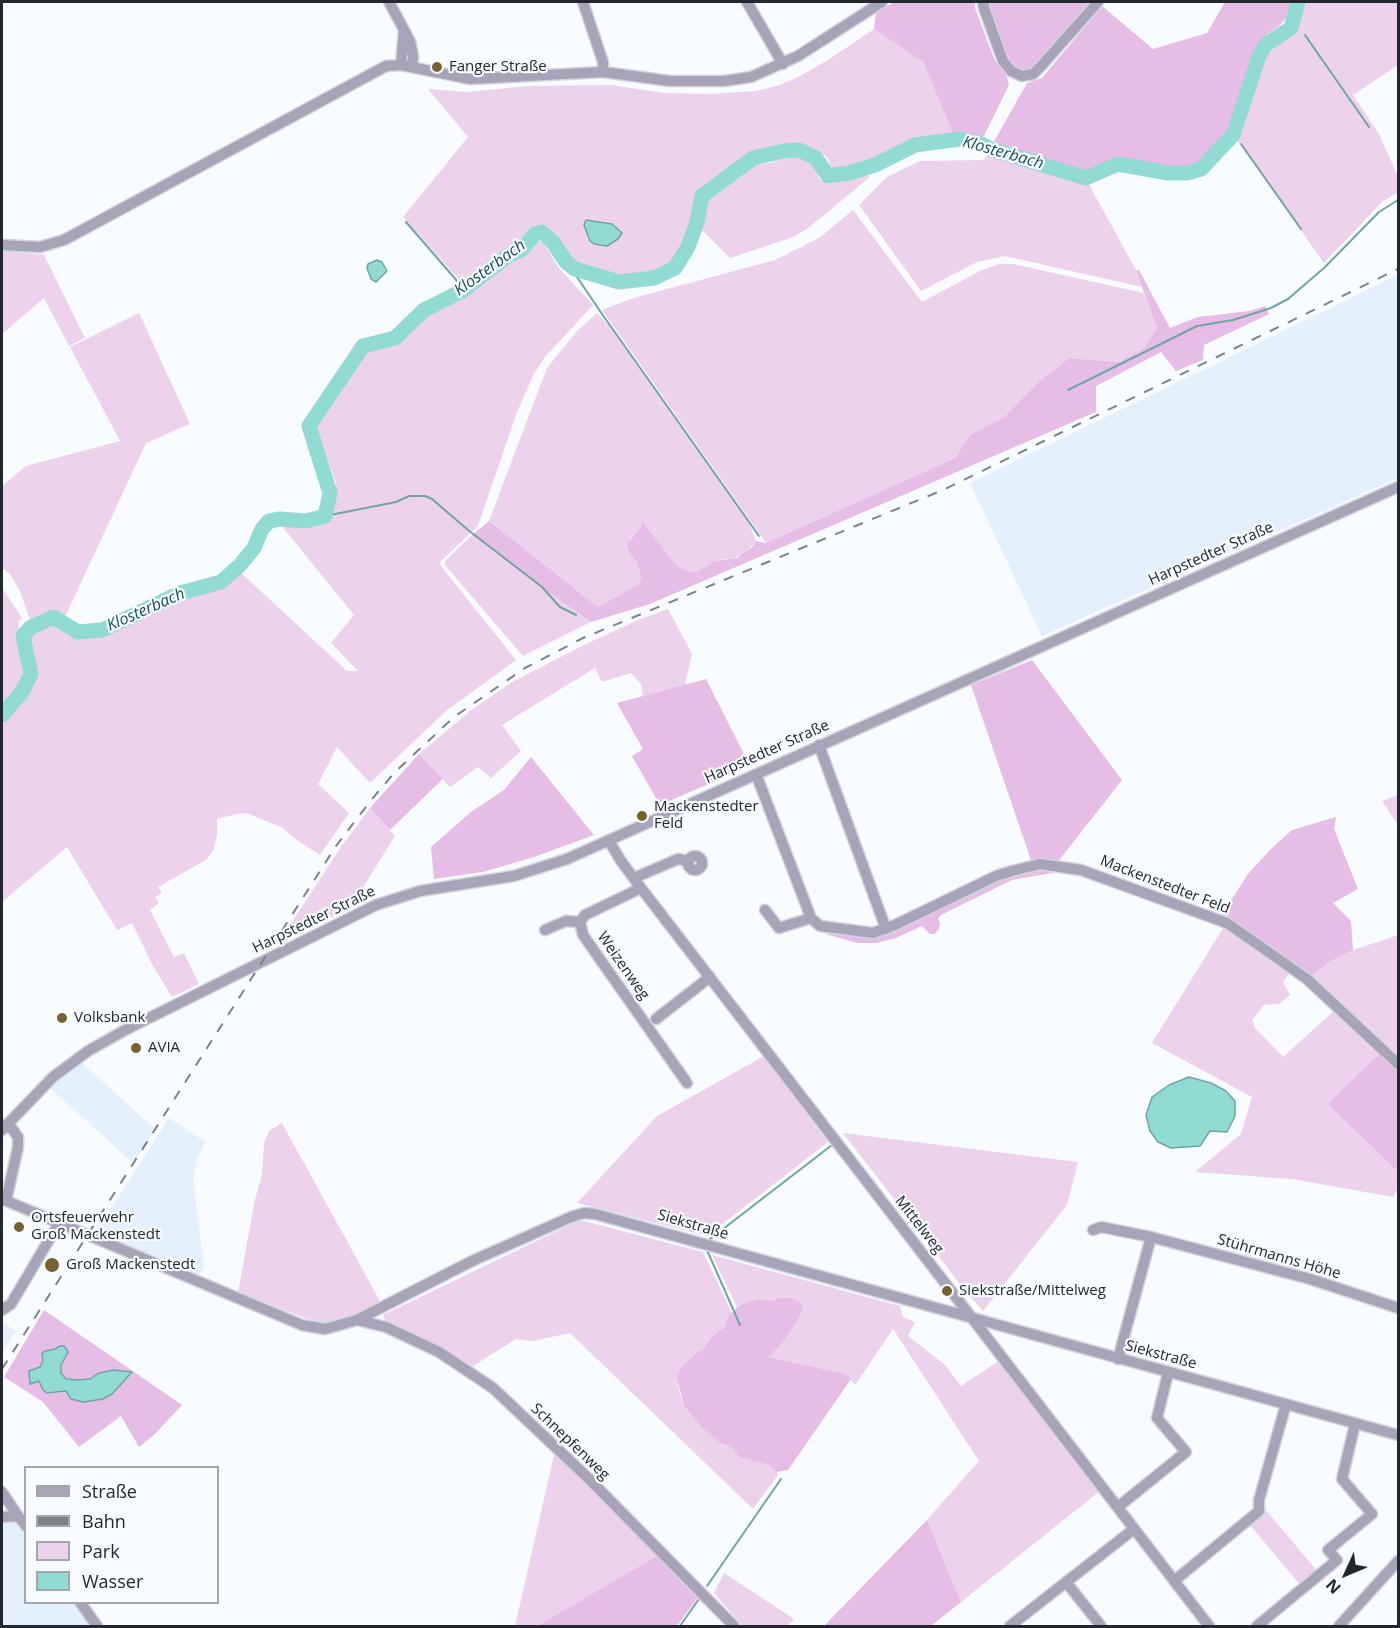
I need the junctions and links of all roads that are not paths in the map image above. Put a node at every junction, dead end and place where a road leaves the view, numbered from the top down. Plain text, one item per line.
1 (389, 2) edge
2 (583, 2) edge
3 (747, 2) edge
4 (882, 2) edge
5 (983, 2) edge
6 (1098, 2) edge
7 (783, 63) junction
8 (407, 66) junction
9 (603, 72) junction
10 (2, 245) edge
11 (1398, 487) edge
12 (819, 746) junction
13 (756, 774) junction
14 (609, 841) junction
15 (689, 861) dead end
16 (633, 878) junction
17 (641, 888) junction
18 (765, 910) dead end
19 (811, 918) junction
20 (580, 922) junction
21 (886, 929) junction
22 (545, 930) dead end
23 (710, 977) junction
24 (656, 1019) dead end
25 (1398, 1064) edge
26 (687, 1083) dead end
27 (5, 1127) edge
28 (4, 1200) edge
29 (59, 1223) junction
30 (1093, 1230) dead end
31 (1151, 1237) junction
32 (1398, 1308) edge
33 (2, 1310) edge
34 (973, 1317) junction
35 (357, 1320) junction
36 (1118, 1359) junction
37 (1168, 1373) junction
38 (1286, 1404) junction
39 (1355, 1424) junction
40 (1398, 1436) edge
41 (2, 1492) edge
42 (1118, 1507) junction
43 (18, 1516) junction
44 (2, 1517) edge
45 (24, 1524) edge
46 (1134, 1529) junction
47 (1398, 1562) edge
48 (1174, 1581) junction
49 (1066, 1582) junction
50 (81, 1604) edge
51 (97, 1626) edge
52 (734, 1626) edge
53 (1010, 1626) edge
54 (1101, 1626) edge
55 (1209, 1626) edge
56 (1257, 1626) edge
57 (1339, 1626) edge

1 - 8 street
2 - 9 street
3 - 7 street
4 - 7 street
5 - 6 street
7 - 9 street
8 - 9 street
8 - 10 street
11 - 12 street, Harpstedter Straße
12 - 13 street, Harpstedter Straße
12 - 21 street
13 - 14 street, Harpstedter Straße
13 - 19 street
14 - 16 street, Mittelweg
14 - 27 street, Harpstedter Straße
15 - 16 street
16 - 17 street, Mittelweg
17 - 20 street, Weizenweg
17 - 23 street, Mittelweg
18 - 19 street
19 - 21 street, Mackenstedter Feld
20 - 22 street
20 - 26 street, Weizenweg
21 - 25 street, Mackenstedter Feld
23 - 24 street
23 - 34 street, Mittelweg
27 - 28 street, Siekstraße
28 - 29 street, Siekstraße
29 - 33 street
29 - 35 street, Siekstraße
30 - 31 street, Stührmanns Höhe
31 - 32 street, Stührmanns Höhe
31 - 36 street
34 - 35 street, Siekstraße
34 - 36 street, Siekstraße
34 - 42 street, Mittelweg
35 - 52 street, Schnepfenweg
36 - 37 street, Siekstraße
37 - 38 street, Siekstraße
37 - 42 street
38 - 39 street, Siekstraße
38 - 48 street
39 - 40 street, Siekstraße
39 - 56 street
41 - 43 street
42 - 46 street, Mittelweg
43 - 44 street
43 - 45 street
46 - 48 street, Mittelweg
46 - 49 street
47 - 57 street
48 - 55 street, Mittelweg
49 - 53 street
49 - 54 street
50 - 51 street

